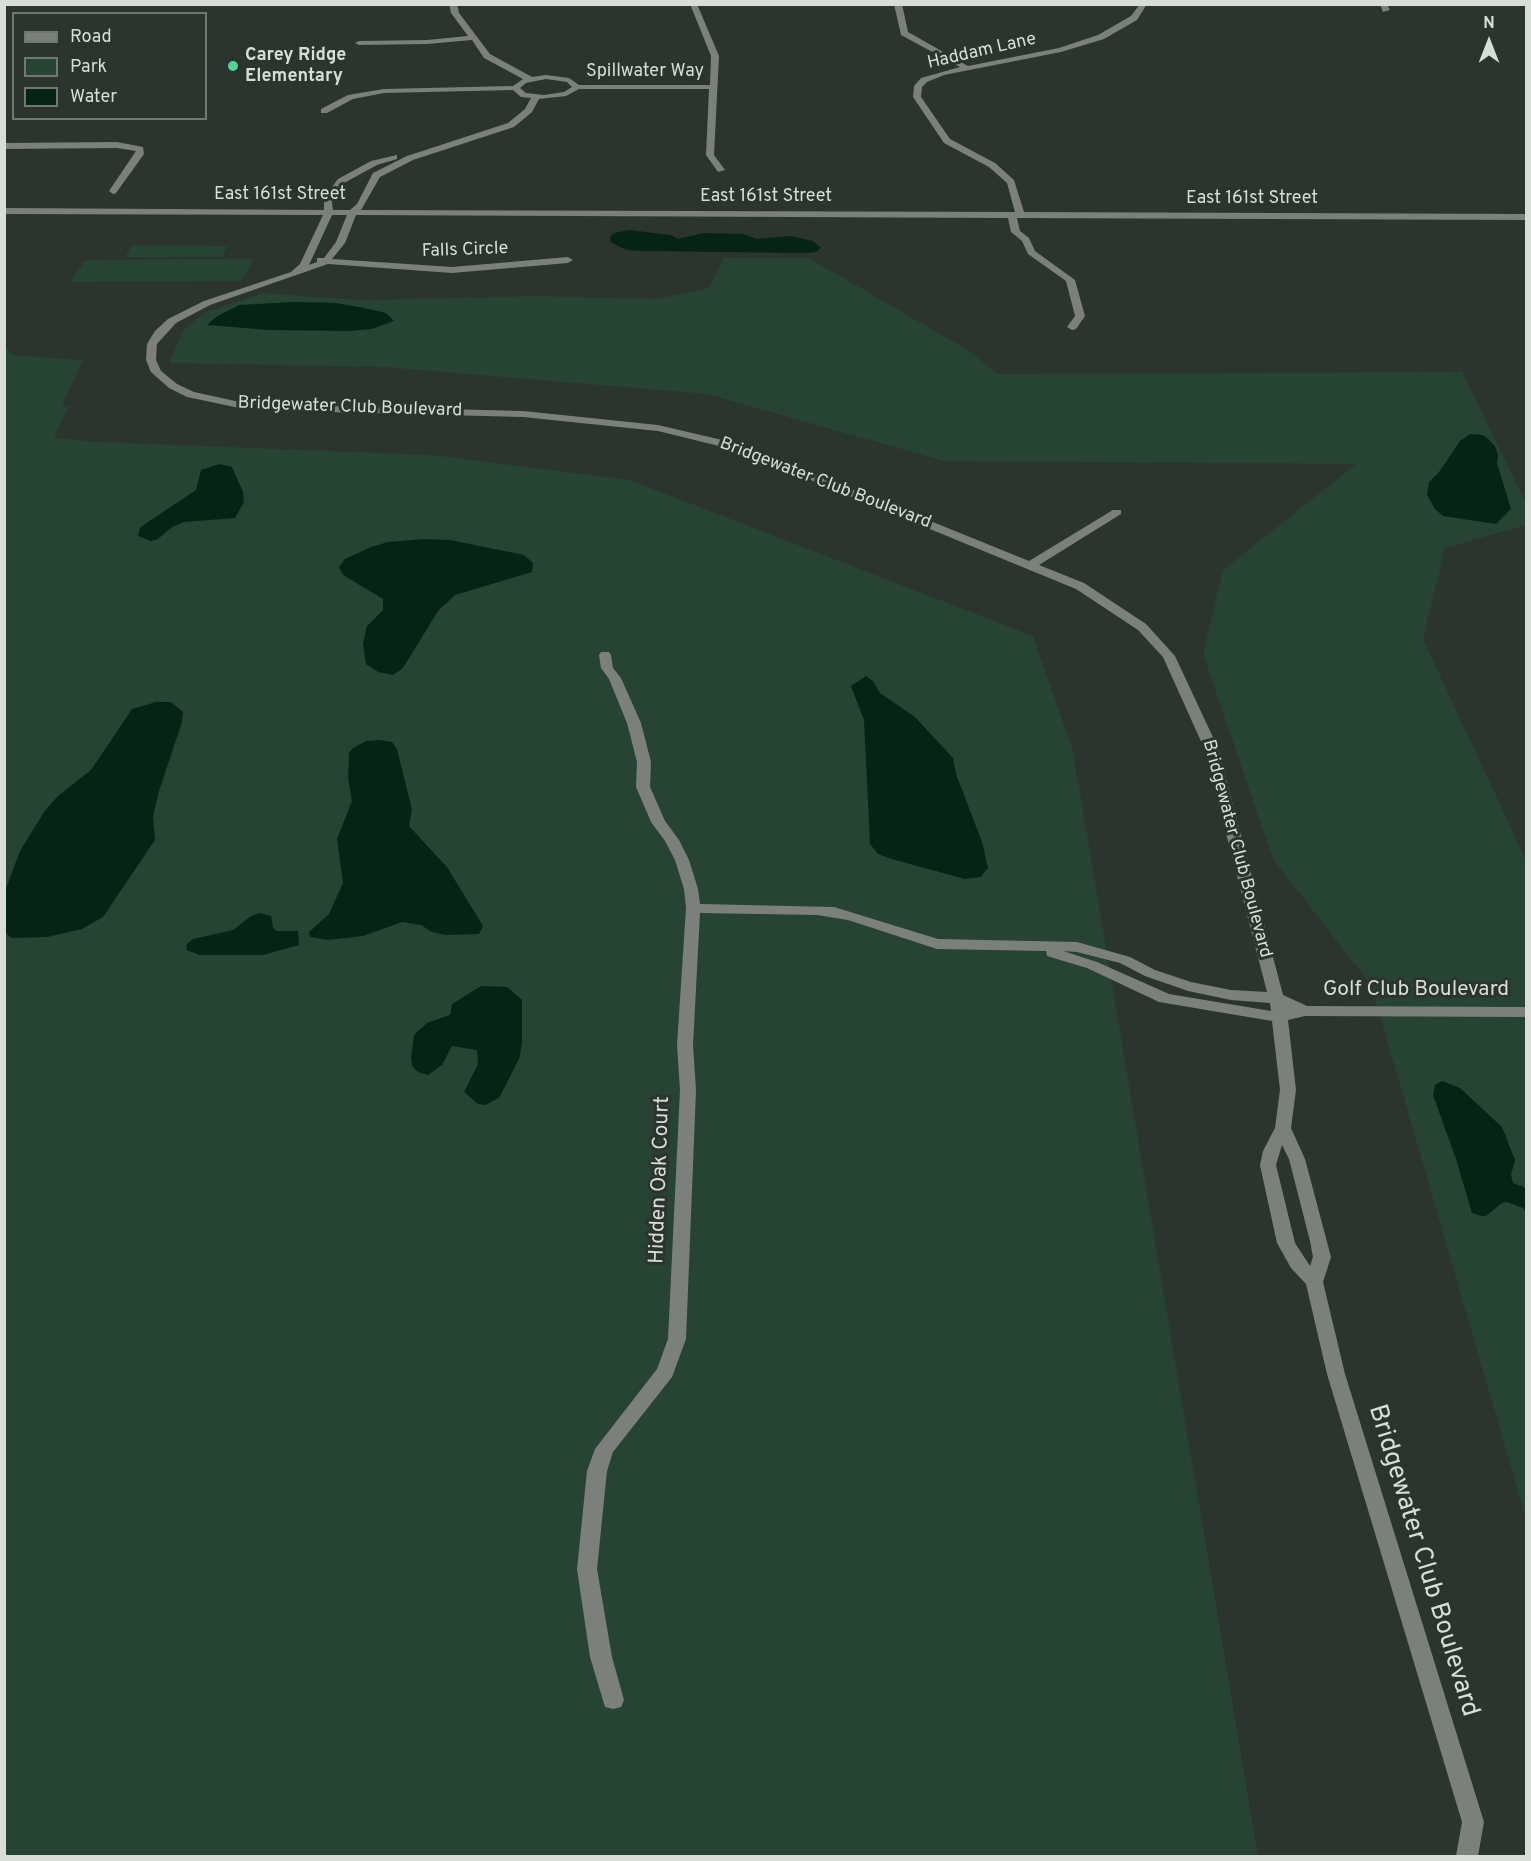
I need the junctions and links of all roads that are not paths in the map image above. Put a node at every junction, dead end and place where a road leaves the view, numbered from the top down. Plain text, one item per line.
1 (453, 4) edge
2 (693, 4) edge
3 (898, 4) edge
4 (1144, 4) edge
5 (473, 38) junction
6 (359, 43) dead end
7 (967, 68) junction
8 (530, 79) junction
9 (577, 87) junction
10 (713, 87) junction
11 (515, 88) junction
12 (533, 100) junction
13 (324, 111) dead end
14 (4, 146) edge
15 (721, 170) dead end
16 (113, 191) dead end
17 (4, 211) edge
18 (329, 212) junction
19 (353, 212) junction
20 (1020, 215) junction
21 (1527, 217) edge
22 (1030, 233) junction
23 (308, 257) junction
24 (327, 259) junction
25 (568, 260) dead end
26 (295, 273) junction
27 (1072, 327) dead end
28 (1117, 512) dead end
29 (1030, 565) junction
30 (605, 655) dead end
31 (693, 908) junction
32 (1035, 947) junction
33 (1150, 974) junction
34 (1136, 984) junction
35 (1276, 998) junction
36 (1305, 1011) junction
37 (1527, 1012) edge
38 (1280, 1017) junction
39 (1283, 1128) junction
40 (1314, 1282) junction
41 (613, 1700) dead end
42 (1467, 1857) edge

1 - 5 street
2 - 10 street
3 - 7 street
4 - 7 street, Haddam Lane
5 - 6 street
5 - 8 street
7 - 20 street, Haddam Lane
8 - 9 street
8 - 11 street
9 - 10 street, Spillwater Way
9 - 12 street
10 - 15 street
11 - 12 street
11 - 13 street
12 - 18 street
12 - 19 street
14 - 16 street
17 - 18 street, East 161st Street
18 - 19 street, East 161st Street
18 - 23 street
19 - 20 street, East 161st Street
19 - 24 street
20 - 21 street, East 161st Street
20 - 22 street
20 - 22 street
22 - 27 street
23 - 24 street, Falls Circle
23 - 26 street
24 - 25 street, Falls Circle
24 - 26 street, Bridgewater Club Boulevard
26 - 29 street, Bridgewater Club Boulevard
28 - 29 street
29 - 35 street, Bridgewater Club Boulevard
30 - 31 street, Hidden Oak Court
31 - 32 street, Golf Club Boulevard
31 - 41 street, Hidden Oak Court
32 - 33 street, Golf Club Boulevard
32 - 34 street, Golf Club Boulevard
33 - 34 street
33 - 35 street, Golf Club Boulevard
34 - 38 street, Golf Club Boulevard
35 - 36 street, Golf Club Boulevard
35 - 38 street, Bridgewater Club Boulevard
36 - 37 street, Golf Club Boulevard
36 - 38 street, Golf Club Boulevard
38 - 39 street, Bridgewater Club Boulevard
39 - 40 street, Bridgewater Club Boulevard
39 - 40 street, Bridgewater Club Boulevard
40 - 42 street, Bridgewater Club Boulevard

